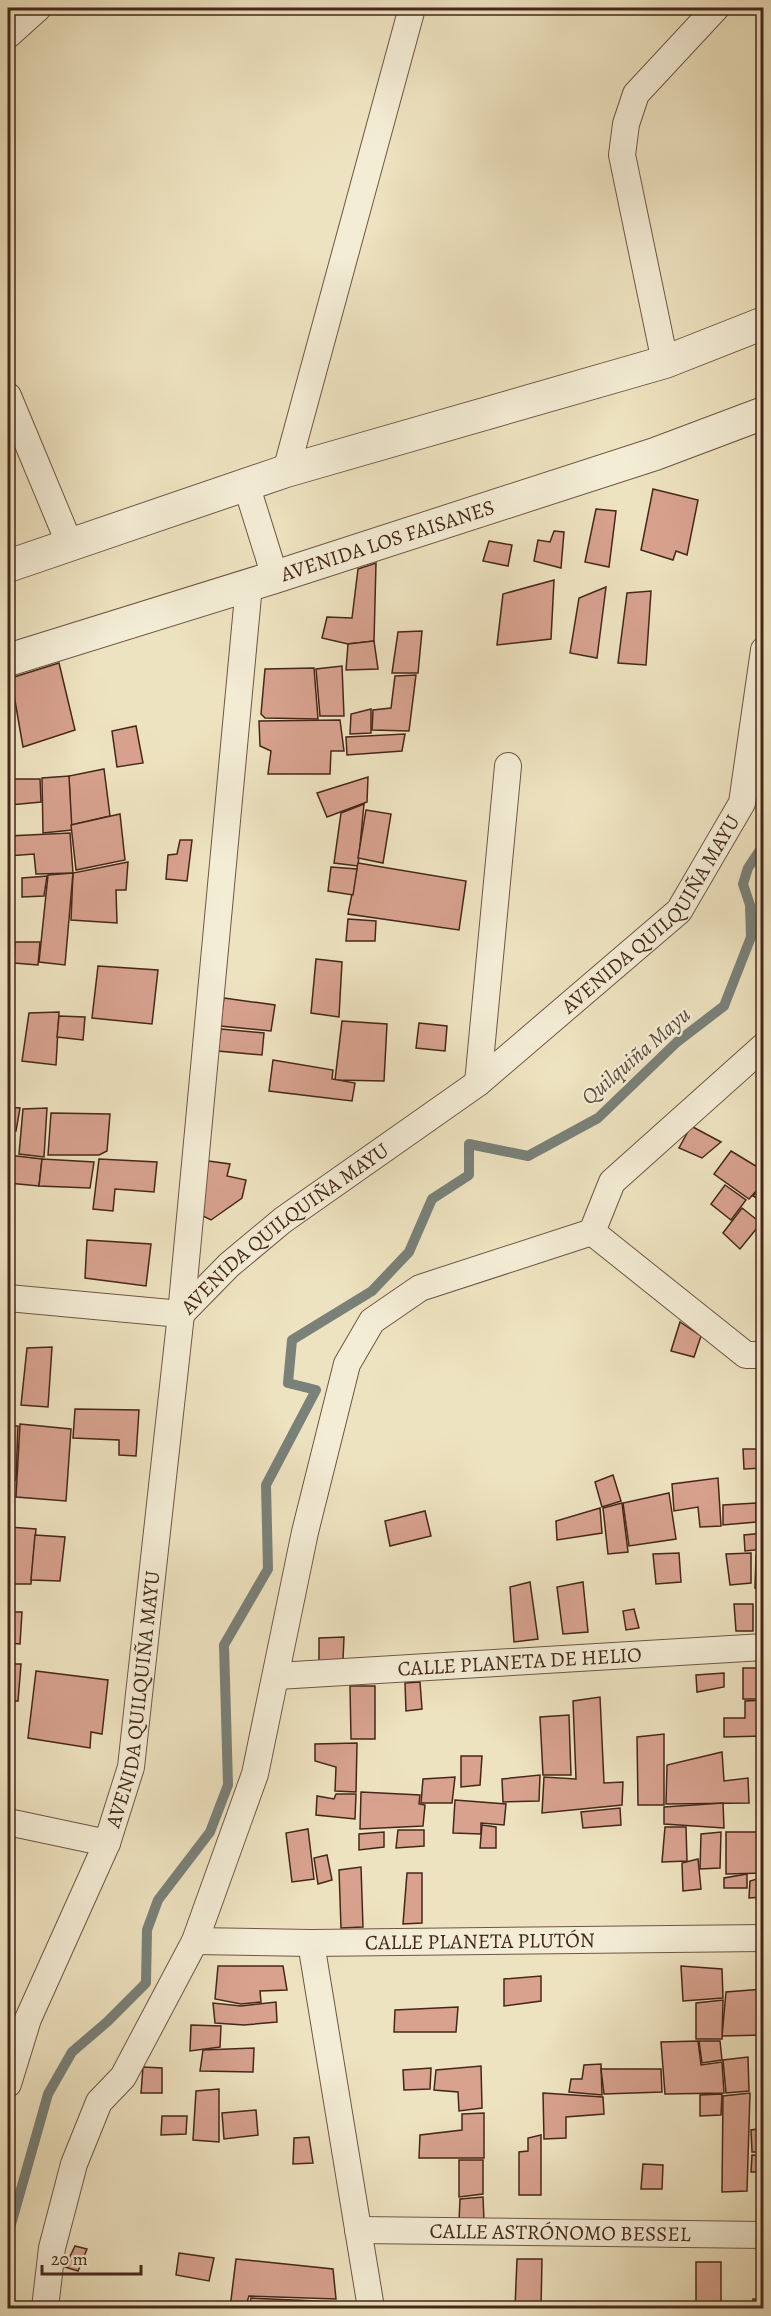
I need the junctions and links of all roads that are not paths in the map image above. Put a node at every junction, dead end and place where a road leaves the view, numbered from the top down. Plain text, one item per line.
1 (38, 8) edge
2 (412, 8) edge
3 (716, 8) edge
4 (8, 35) edge
5 (764, 323) edge
6 (665, 362) junction
7 (8, 396) edge
8 (764, 413) edge
9 (286, 471) junction
10 (246, 484) junction
11 (70, 545) junction
12 (8, 566) edge
13 (262, 581) junction
14 (764, 650) edge
15 (8, 660) edge
16 (508, 766) dead end
17 (764, 1046) edge
18 (478, 1083) junction
19 (592, 1232) junction
20 (8, 1298) edge
21 (182, 1314) junction
22 (764, 1355) edge
23 (764, 1647) edge
24 (277, 1676) junction
25 (8, 1822) edge
26 (107, 1843) junction
27 (764, 1938) edge
28 (195, 1941) junction
29 (311, 1943) junction
30 (8, 2084) edge
31 (358, 2230) junction
32 (764, 2235) edge
33 (45, 2308) edge
34 (370, 2308) edge

1 - 4 street
2 - 9 street
3 - 6 street
5 - 6 street
6 - 9 street
7 - 11 street
8 - 13 street, AVENIDA LOS FAISANES
9 - 10 street
10 - 11 street
10 - 13 street
11 - 12 street
13 - 15 street, AVENIDA LOS FAISANES
13 - 21 street
14 - 18 street, AVENIDA QUILQUIÑA MAYU
16 - 18 street
17 - 19 street
18 - 21 street, AVENIDA QUILQUIÑA MAYU
19 - 22 street
19 - 24 street
20 - 21 street
21 - 26 street, AVENIDA QUILQUIÑA MAYU
23 - 24 street, CALLE PLANETA DE HELIO
24 - 28 street
25 - 26 street
26 - 30 street, AVENIDA QUILQUIÑA MAYU
27 - 29 street, CALLE PLANETA PLUTÓN
28 - 29 street, CALLE PLANETA PLUTÓN
28 - 33 street
29 - 31 street
31 - 32 street, CALLE ASTRÓNOMO BESSEL
31 - 34 street

